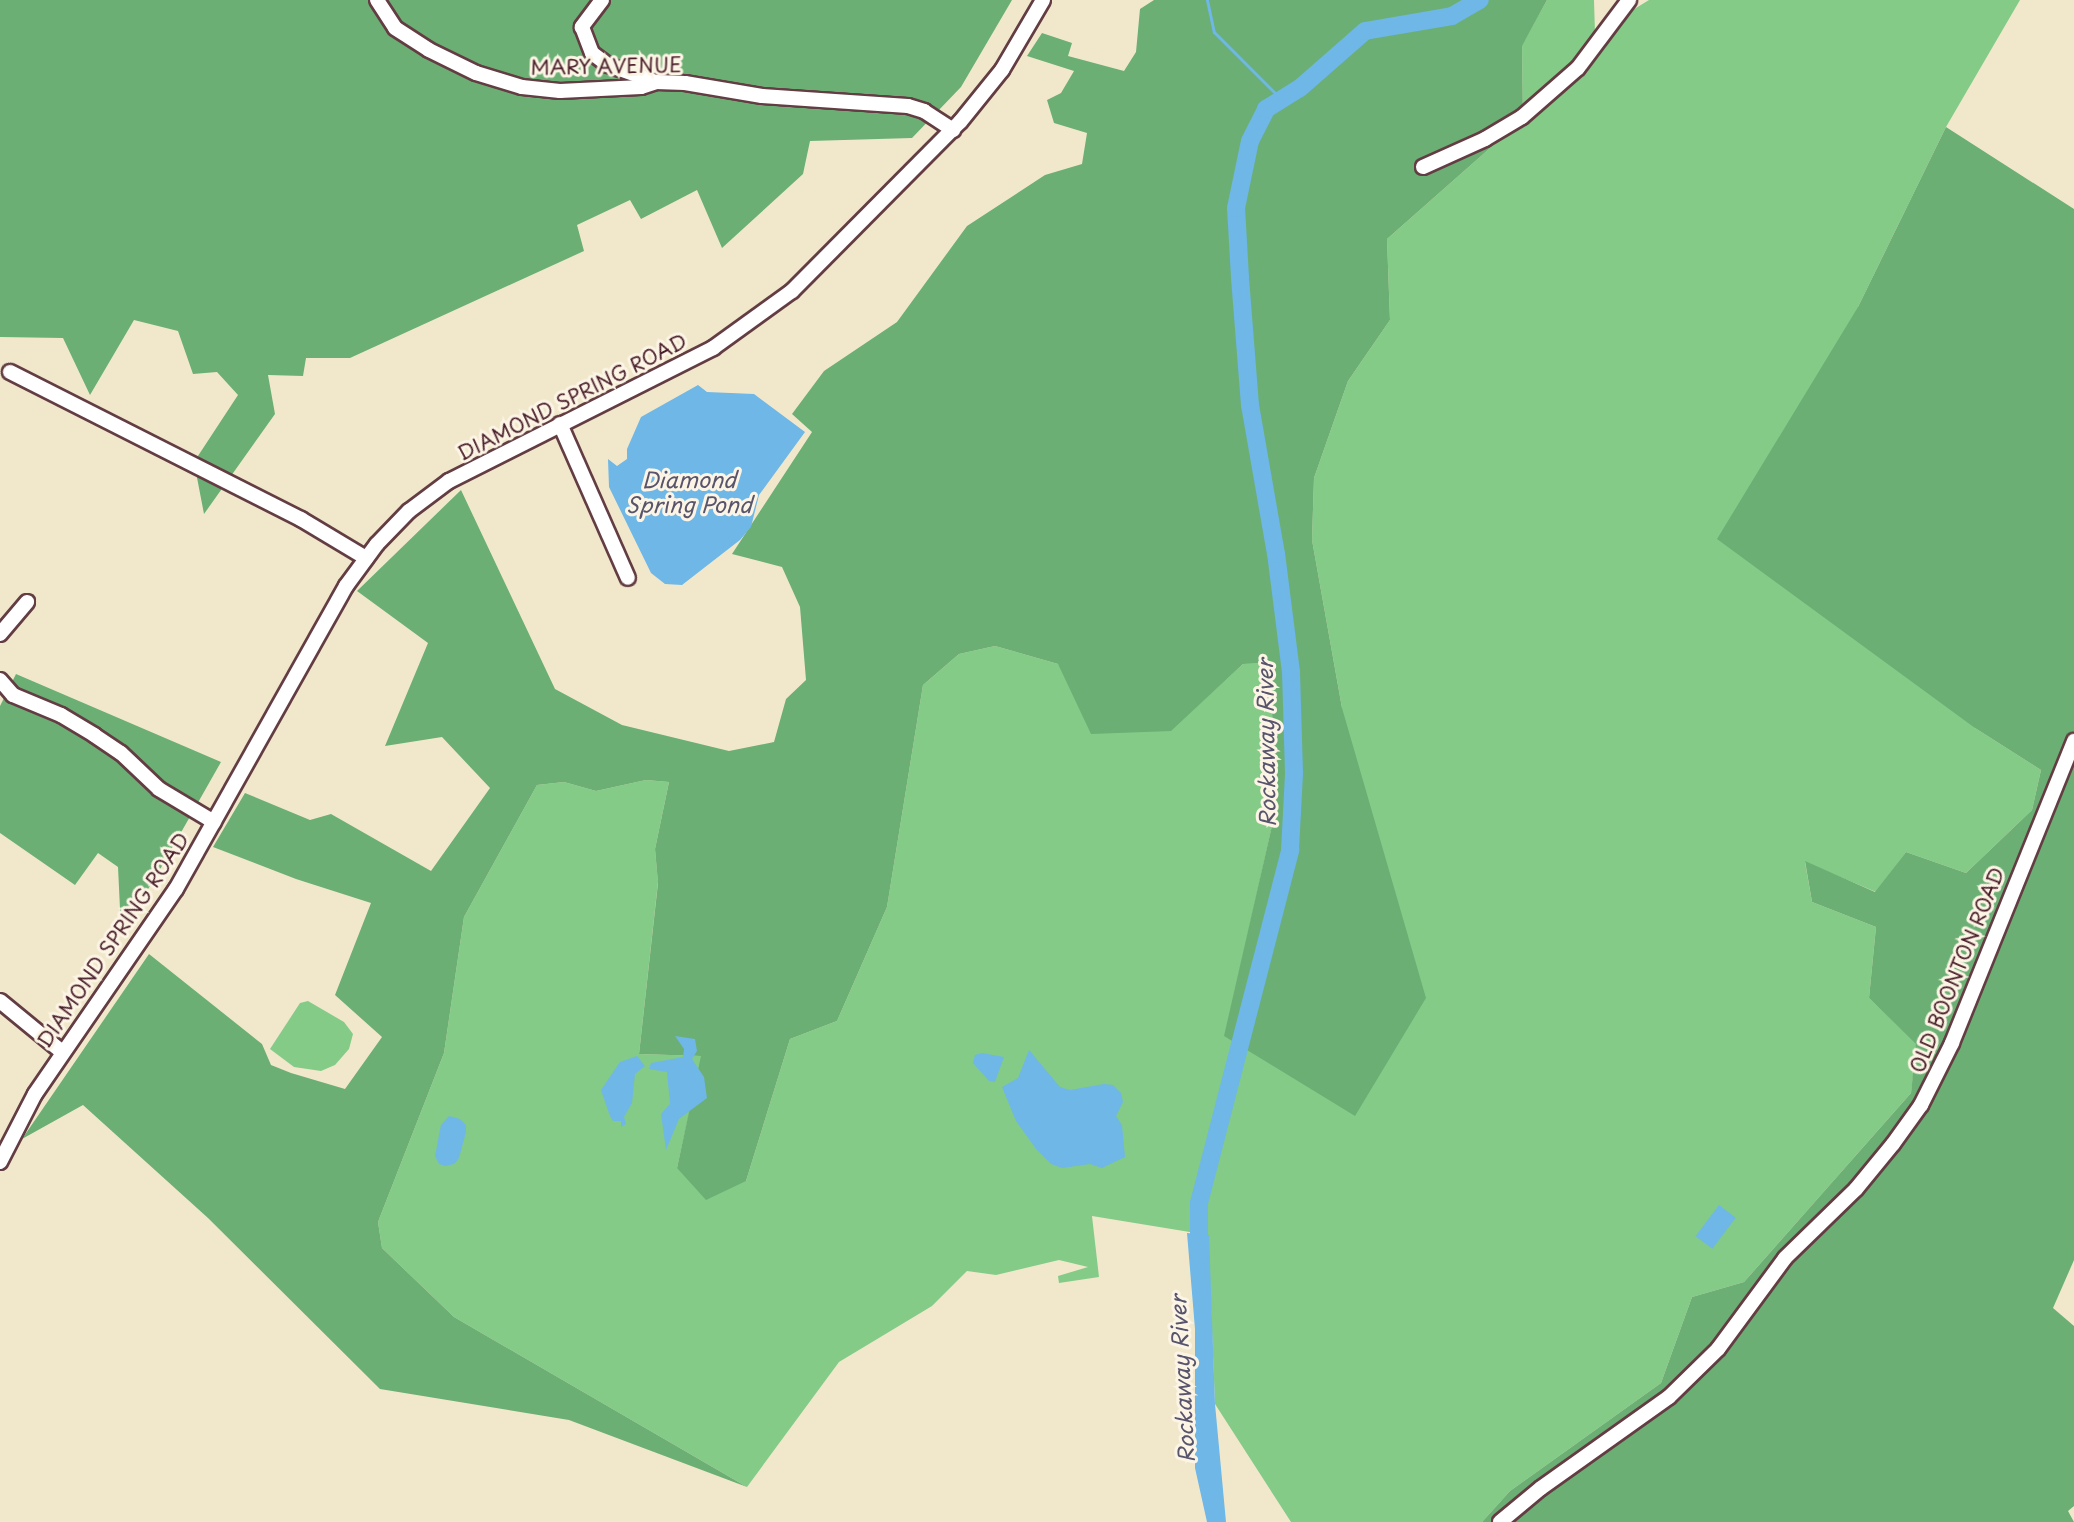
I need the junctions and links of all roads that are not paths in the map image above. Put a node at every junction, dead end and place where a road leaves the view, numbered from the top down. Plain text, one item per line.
1 (377, 0) edge
2 (602, 0) edge
3 (1043, 0) edge
4 (1629, 0) edge
5 (656, 82) junction
6 (953, 130) junction
7 (1423, 167) dead end
8 (10, 372) dead end
9 (560, 424) junction
10 (366, 558) junction
11 (628, 578) dead end
12 (27, 602) dead end
13 (0, 634) edge
14 (0, 680) edge
15 (2074, 741) edge
16 (214, 822) junction
17 (0, 1001) edge
18 (62, 1052) junction
19 (0, 1162) edge
20 (1500, 1522) edge

1 - 5 street, MARY AVENUE
2 - 5 street
3 - 6 street, DIAMOND SPRING ROAD
4 - 7 street
5 - 6 street, MARY AVENUE
6 - 9 street, DIAMOND SPRING ROAD
8 - 10 street
9 - 10 street, DIAMOND SPRING ROAD
9 - 11 street
10 - 16 street, DIAMOND SPRING ROAD
12 - 13 street
14 - 16 street
15 - 20 street, OLD BOONTON ROAD
16 - 18 street, DIAMOND SPRING ROAD
17 - 18 street
18 - 19 street, DIAMOND SPRING ROAD

